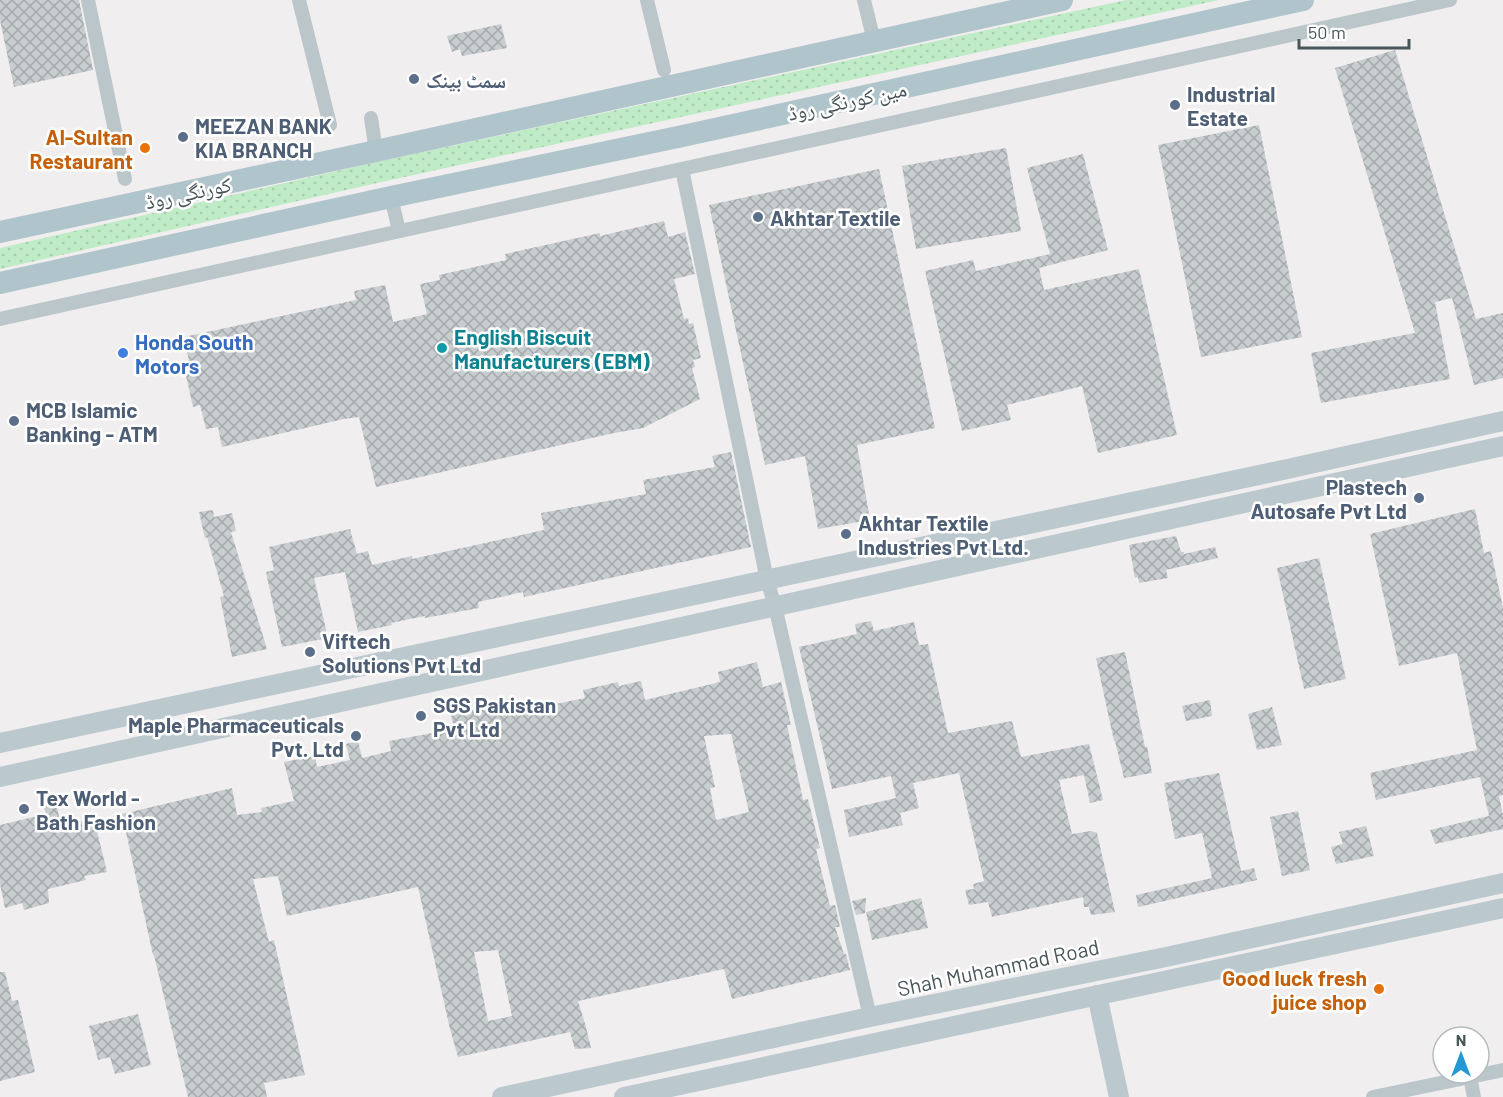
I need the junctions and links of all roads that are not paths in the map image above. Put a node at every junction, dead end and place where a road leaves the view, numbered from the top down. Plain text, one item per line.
1 (88, 0) edge
2 (299, 0) edge
3 (647, 0) edge
4 (864, 0) edge
5 (1062, 0) edge
6 (1303, 0) edge
7 (1450, 0) edge
8 (874, 41) junction
9 (664, 70) dead end
10 (371, 118) dead end
11 (330, 125) dead end
12 (376, 151) junction
13 (682, 169) junction
14 (125, 179) dead end
15 (391, 197) junction
16 (399, 231) junction
17 (0, 232) edge
18 (0, 283) edge
19 (0, 318) edge
20 (1503, 421) edge
21 (1503, 446) edge
22 (767, 580) junction
23 (775, 606) junction
24 (515, 634) junction
25 (523, 662) junction
26 (209, 699) junction
27 (215, 730) junction
28 (0, 743) edge
29 (0, 777) edge
30 (1503, 883) edge
31 (1503, 909) edge
32 (1151, 960) junction
33 (1104, 969) junction
34 (1156, 983) junction
35 (1101, 995) junction
36 (870, 1017) junction
37 (755, 1042) junction
38 (727, 1049) junction
39 (762, 1067) junction
40 (728, 1074) junction
41 (1441, 1085) edge
42 (1408, 1094) edge
43 (502, 1097) edge
44 (624, 1097) edge
45 (1119, 1097) edge
46 (1373, 1097) edge

1 - 14 street
2 - 11 street
3 - 9 street
4 - 8 street
5 - 8 main road
6 - 15 main road, مین کورنگی روڈ
7 - 13 street
8 - 12 main road
10 - 12 street
12 - 17 main road, کورنگی روڈ
13 - 16 street
13 - 22 street
15 - 16 street
15 - 18 main road, مین کورنگی روڈ
16 - 19 street
20 - 22 street
21 - 23 street
22 - 23 street
22 - 24 street
23 - 25 street
23 - 36 street
24 - 25 street
24 - 26 street
25 - 27 street
26 - 27 street
26 - 28 street
27 - 29 street
30 - 32 street, Shah Muhammad Road
31 - 34 street
32 - 33 street, Shah Muhammad Road
32 - 34 street
33 - 35 street
33 - 36 street, Shah Muhammad Road
34 - 35 street
35 - 39 street
35 - 45 street
36 - 37 street, Shah Muhammad Road
37 - 38 street, Shah Muhammad Road
37 - 39 street
38 - 40 street
38 - 43 street, Shah Muhammad Road
39 - 40 street
40 - 44 street
41 - 42 street
42 - 46 street

